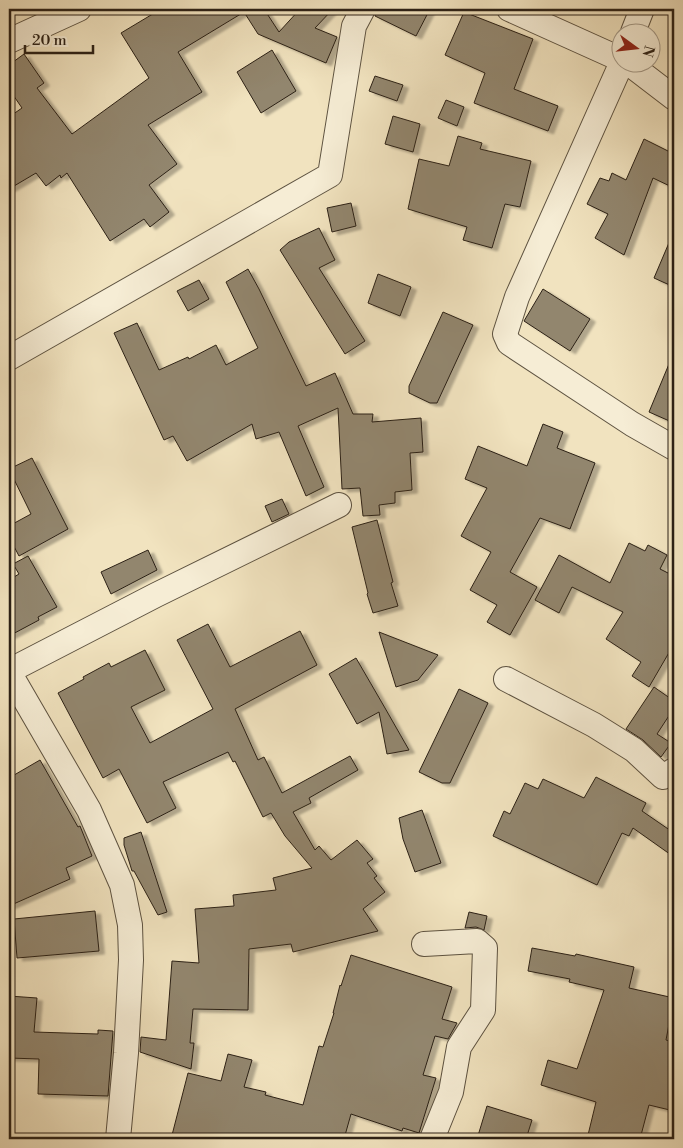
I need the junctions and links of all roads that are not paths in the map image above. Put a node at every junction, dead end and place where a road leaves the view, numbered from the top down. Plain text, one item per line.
1 (79, 9) edge
2 (363, 9) edge
3 (509, 9) edge
4 (642, 9) edge
5 (637, 22) edge
6 (9, 41) edge
7 (610, 54) edge
8 (618, 72) edge
9 (639, 72) edge
10 (674, 98) edge
11 (9, 358) edge
12 (674, 448) edge
13 (339, 505) dead end
14 (9, 671) edge
15 (506, 679) dead end
16 (674, 770) edge
17 (424, 944) dead end
18 (118, 1139) edge
19 (432, 1139) edge

1 - 6 street
2 - 11 street
3 - 7 street
4 - 5 street
8 - 12 street
9 - 10 street
13 - 14 street
14 - 18 street
15 - 16 street
17 - 19 street

